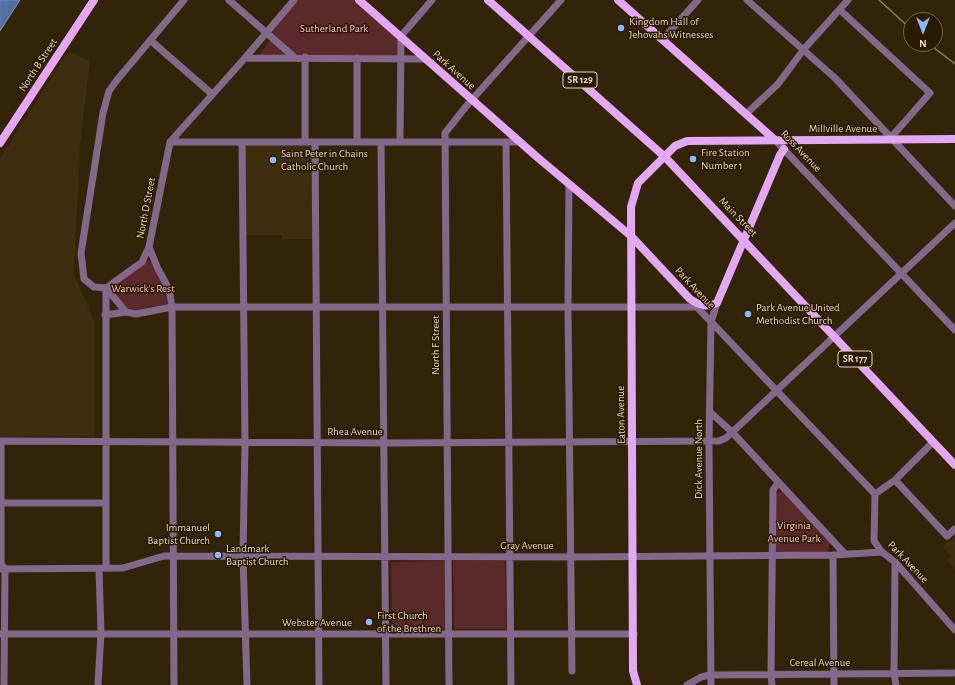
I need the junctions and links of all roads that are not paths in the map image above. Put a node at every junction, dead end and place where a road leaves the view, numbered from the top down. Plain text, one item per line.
1 (94, 0) edge
2 (184, 0) edge
3 (229, 0) edge
4 (294, 0) edge
5 (359, 0) edge
6 (432, 0) edge
7 (488, 0) edge
8 (561, 0) edge
9 (618, 0) edge
10 (698, 0) edge
11 (747, 0) edge
12 (848, 0) edge
13 (840, 10) junction
14 (266, 33) junction
15 (529, 35) junction
16 (401, 36) junction
17 (663, 39) junction
18 (150, 40) junction
19 (804, 49) junction
20 (294, 57) junction
21 (305, 57) junction
22 (245, 58) junction
23 (357, 58) junction
24 (400, 58) junction
25 (426, 59) junction
26 (212, 94) junction
27 (472, 101) junction
28 (746, 114) junction
29 (955, 139) edge
30 (775, 140) junction
31 (892, 140) junction
32 (0, 142) edge
33 (170, 142) junction
34 (242, 142) junction
35 (305, 142) junction
36 (315, 142) junction
37 (357, 142) junction
38 (381, 142) junction
39 (400, 142) junction
40 (445, 142) junction
41 (506, 142) junction
42 (519, 142) junction
43 (784, 149) junction
44 (665, 157) junction
45 (569, 184) junction
46 (955, 206) edge
47 (955, 223) edge
48 (631, 236) junction
49 (744, 240) junction
50 (149, 247) junction
51 (902, 273) junction
52 (106, 288) junction
53 (690, 299) junction
54 (717, 303) junction
55 (172, 307) junction
56 (243, 307) junction
57 (315, 307) junction
58 (382, 307) junction
59 (447, 307) junction
60 (508, 307) junction
61 (568, 307) junction
62 (697, 307) junction
63 (631, 308) junction
64 (126, 312) junction
65 (106, 315) junction
66 (711, 322) junction
67 (955, 330) edge
68 (834, 336) junction
69 (776, 390) junction
70 (710, 412) junction
71 (732, 432) junction
72 (0, 441) edge
73 (106, 442) junction
74 (245, 442) junction
75 (317, 442) junction
76 (447, 442) junction
77 (510, 442) junction
78 (571, 442) junction
79 (633, 442) junction
80 (709, 442) junction
81 (933, 442) junction
82 (172, 443) junction
83 (384, 443) junction
84 (955, 465) edge
85 (895, 480) junction
86 (778, 482) junction
87 (875, 494) junction
88 (1, 503) junction
89 (105, 503) junction
90 (1, 528) edge
91 (955, 529) edge
92 (882, 552) junction
93 (845, 554) junction
94 (710, 555) junction
95 (772, 555) junction
96 (833, 555) junction
97 (172, 556) junction
98 (243, 556) junction
99 (318, 556) junction
100 (448, 556) junction
101 (633, 556) junction
102 (385, 557) junction
103 (510, 557) junction
104 (572, 557) junction
105 (895, 562) junction
106 (103, 568) junction
107 (2, 569) edge
108 (955, 630) edge
109 (100, 633) junction
110 (572, 633) junction
111 (2, 634) edge
112 (174, 634) junction
113 (246, 634) junction
114 (318, 634) junction
115 (386, 634) junction
116 (448, 634) junction
117 (510, 634) junction
118 (634, 634) junction
119 (955, 665) edge
120 (572, 671) dead end
121 (894, 673) junction
122 (771, 674) junction
123 (834, 674) junction
124 (955, 674) edge
125 (710, 675) junction
126 (4, 685) edge
127 (98, 685) edge
128 (174, 685) edge
129 (247, 685) edge
130 (319, 685) edge
131 (386, 685) edge
132 (449, 685) edge
133 (511, 685) edge
134 (637, 685) edge
135 (687, 685) edge
136 (711, 685) edge
137 (772, 685) edge
138 (834, 685) edge
139 (896, 685) edge

1 - 32 main road, North B Street
2 - 18 street
3 - 14 street
4 - 14 street, North D Street
5 - 16 main road, Park Avenue
6 - 16 street
7 - 15 main road, Main Street / SR 129
8 - 15 street, North F Street
9 - 17 main road, Ross Avenue
10 - 17 street
11 - 19 street
12 - 13 street
13 - 19 street
13 - 31 street
14 - 20 street
14 - 22 street, North D Street
15 - 27 street, North F Street
15 - 44 main road, Main Street / SR 129
16 - 24 street
16 - 25 main road, Park Avenue
17 - 28 main road, Ross Avenue
18 - 26 street
18 - 52 street
19 - 28 street
19 - 31 street
20 - 21 street
20 - 22 street
21 - 23 street
21 - 35 street
22 - 26 street, North D Street
23 - 24 street
23 - 37 street
24 - 25 street
24 - 39 street
25 - 27 main road, Park Avenue
26 - 33 street, North D Street
27 - 40 street, North F Street
27 - 42 main road, Park Avenue
28 - 30 main road, Ross Avenue
29 - 31 main road, Millville Avenue
30 - 31 main road, Millville Avenue
30 - 43 street, Ross Avenue
30 - 44 main road, Millville Avenue
31 - 46 street
33 - 34 street
33 - 50 street, North D Street
34 - 35 street
34 - 56 street
35 - 36 street
36 - 37 street
36 - 57 street
37 - 38 street
38 - 39 street
38 - 58 street
39 - 40 street
40 - 41 street
40 - 59 street, North F Street
41 - 42 street
41 - 60 street
42 - 45 main road, Park Avenue
43 - 49 main road, Dick Avenue North
43 - 51 street, Ross Avenue
44 - 48 main road, Eaton Avenue
44 - 49 main road, Main Street / SR 177
45 - 48 main road, Park Avenue
45 - 61 street
47 - 51 street
48 - 53 main road, Park Avenue
48 - 63 main road, Eaton Avenue
49 - 54 main road, Dick Avenue North
49 - 68 main road, Main Street / SR 177
50 - 52 street, North D Street
50 - 55 street
51 - 67 street, Ross Avenue
51 - 68 street
52 - 64 street
52 - 65 street
53 - 54 main road
53 - 62 street, Park Avenue
54 - 66 street, Dick Avenue North
55 - 56 street
55 - 64 street
55 - 82 street
56 - 57 street
56 - 74 street
57 - 58 street
57 - 75 street
58 - 59 street
58 - 83 street
59 - 60 street
59 - 76 street, North F Street
60 - 61 street
60 - 77 street
61 - 63 street
61 - 78 street
62 - 63 street
62 - 66 street, Park Avenue
63 - 79 main road, Eaton Avenue
64 - 65 street
65 - 73 street
66 - 69 street, Park Avenue
66 - 70 street, Dick Avenue North
68 - 69 street
68 - 81 main road, Main Street / SR 177
69 - 71 street
69 - 87 street, Park Avenue
70 - 71 street
70 - 80 street, Dick Avenue North
71 - 80 street
71 - 86 street
72 - 73 street, Rhea Avenue
72 - 88 street
73 - 82 street, Rhea Avenue
73 - 89 street
74 - 75 street, Rhea Avenue
74 - 82 street, Rhea Avenue
74 - 98 street
75 - 83 street, Rhea Avenue
75 - 99 street
76 - 77 street, Rhea Avenue
76 - 83 street, Rhea Avenue
76 - 100 street, North F Street
77 - 78 street, Rhea Avenue
77 - 103 street
78 - 79 street, Rhea Avenue
78 - 104 street
79 - 80 street, Rhea Avenue
79 - 101 main road, Eaton Avenue
80 - 94 street, Dick Avenue North
81 - 84 main road, Main Street / SR 177
81 - 85 street
82 - 97 street
83 - 102 street
85 - 87 street
85 - 91 street
86 - 93 street
86 - 95 street
87 - 92 street, Park Avenue
88 - 89 street
88 - 90 street
89 - 106 street
90 - 107 street
92 - 93 street, Gray Avenue
92 - 105 street, Park Avenue
93 - 96 street, Gray Avenue
94 - 95 street, Gray Avenue
94 - 101 street, Gray Avenue
94 - 125 street, Dick Avenue North
95 - 96 street, Gray Avenue
95 - 122 street
96 - 123 street
97 - 98 street, Gray Avenue
97 - 106 street, Gray Avenue
97 - 112 street
98 - 99 street, Gray Avenue
98 - 113 street
99 - 102 street, Gray Avenue
99 - 114 street
100 - 102 street, Gray Avenue
100 - 103 street, Gray Avenue
100 - 116 street, North F Street
101 - 104 street, Gray Avenue
101 - 118 main road, Eaton Avenue
102 - 115 street
103 - 104 street, Gray Avenue
103 - 117 street
104 - 110 street
105 - 108 street, Park Avenue
105 - 121 street
106 - 107 street, Gray Avenue
106 - 109 street
107 - 111 street
109 - 111 street, Webster Avenue
109 - 112 street, Webster Avenue
109 - 127 street
110 - 117 street, Webster Avenue
110 - 118 street, Webster Avenue
110 - 120 street
111 - 126 street
112 - 113 street, Webster Avenue
112 - 128 street
113 - 114 street, Webster Avenue
113 - 129 street
114 - 115 street, Webster Avenue
114 - 130 street
115 - 116 street, Webster Avenue
115 - 131 street
116 - 117 street, Webster Avenue
116 - 132 street, North F Street
117 - 133 street
118 - 134 main road, Eaton Avenue
119 - 124 street
121 - 123 street, Cereal Avenue
121 - 124 street, Cereal Avenue
121 - 139 street
122 - 123 street, Cereal Avenue
122 - 125 street, Cereal Avenue
122 - 137 street
123 - 138 street
125 - 135 street, Cereal Avenue
125 - 136 street, Dick Avenue North

